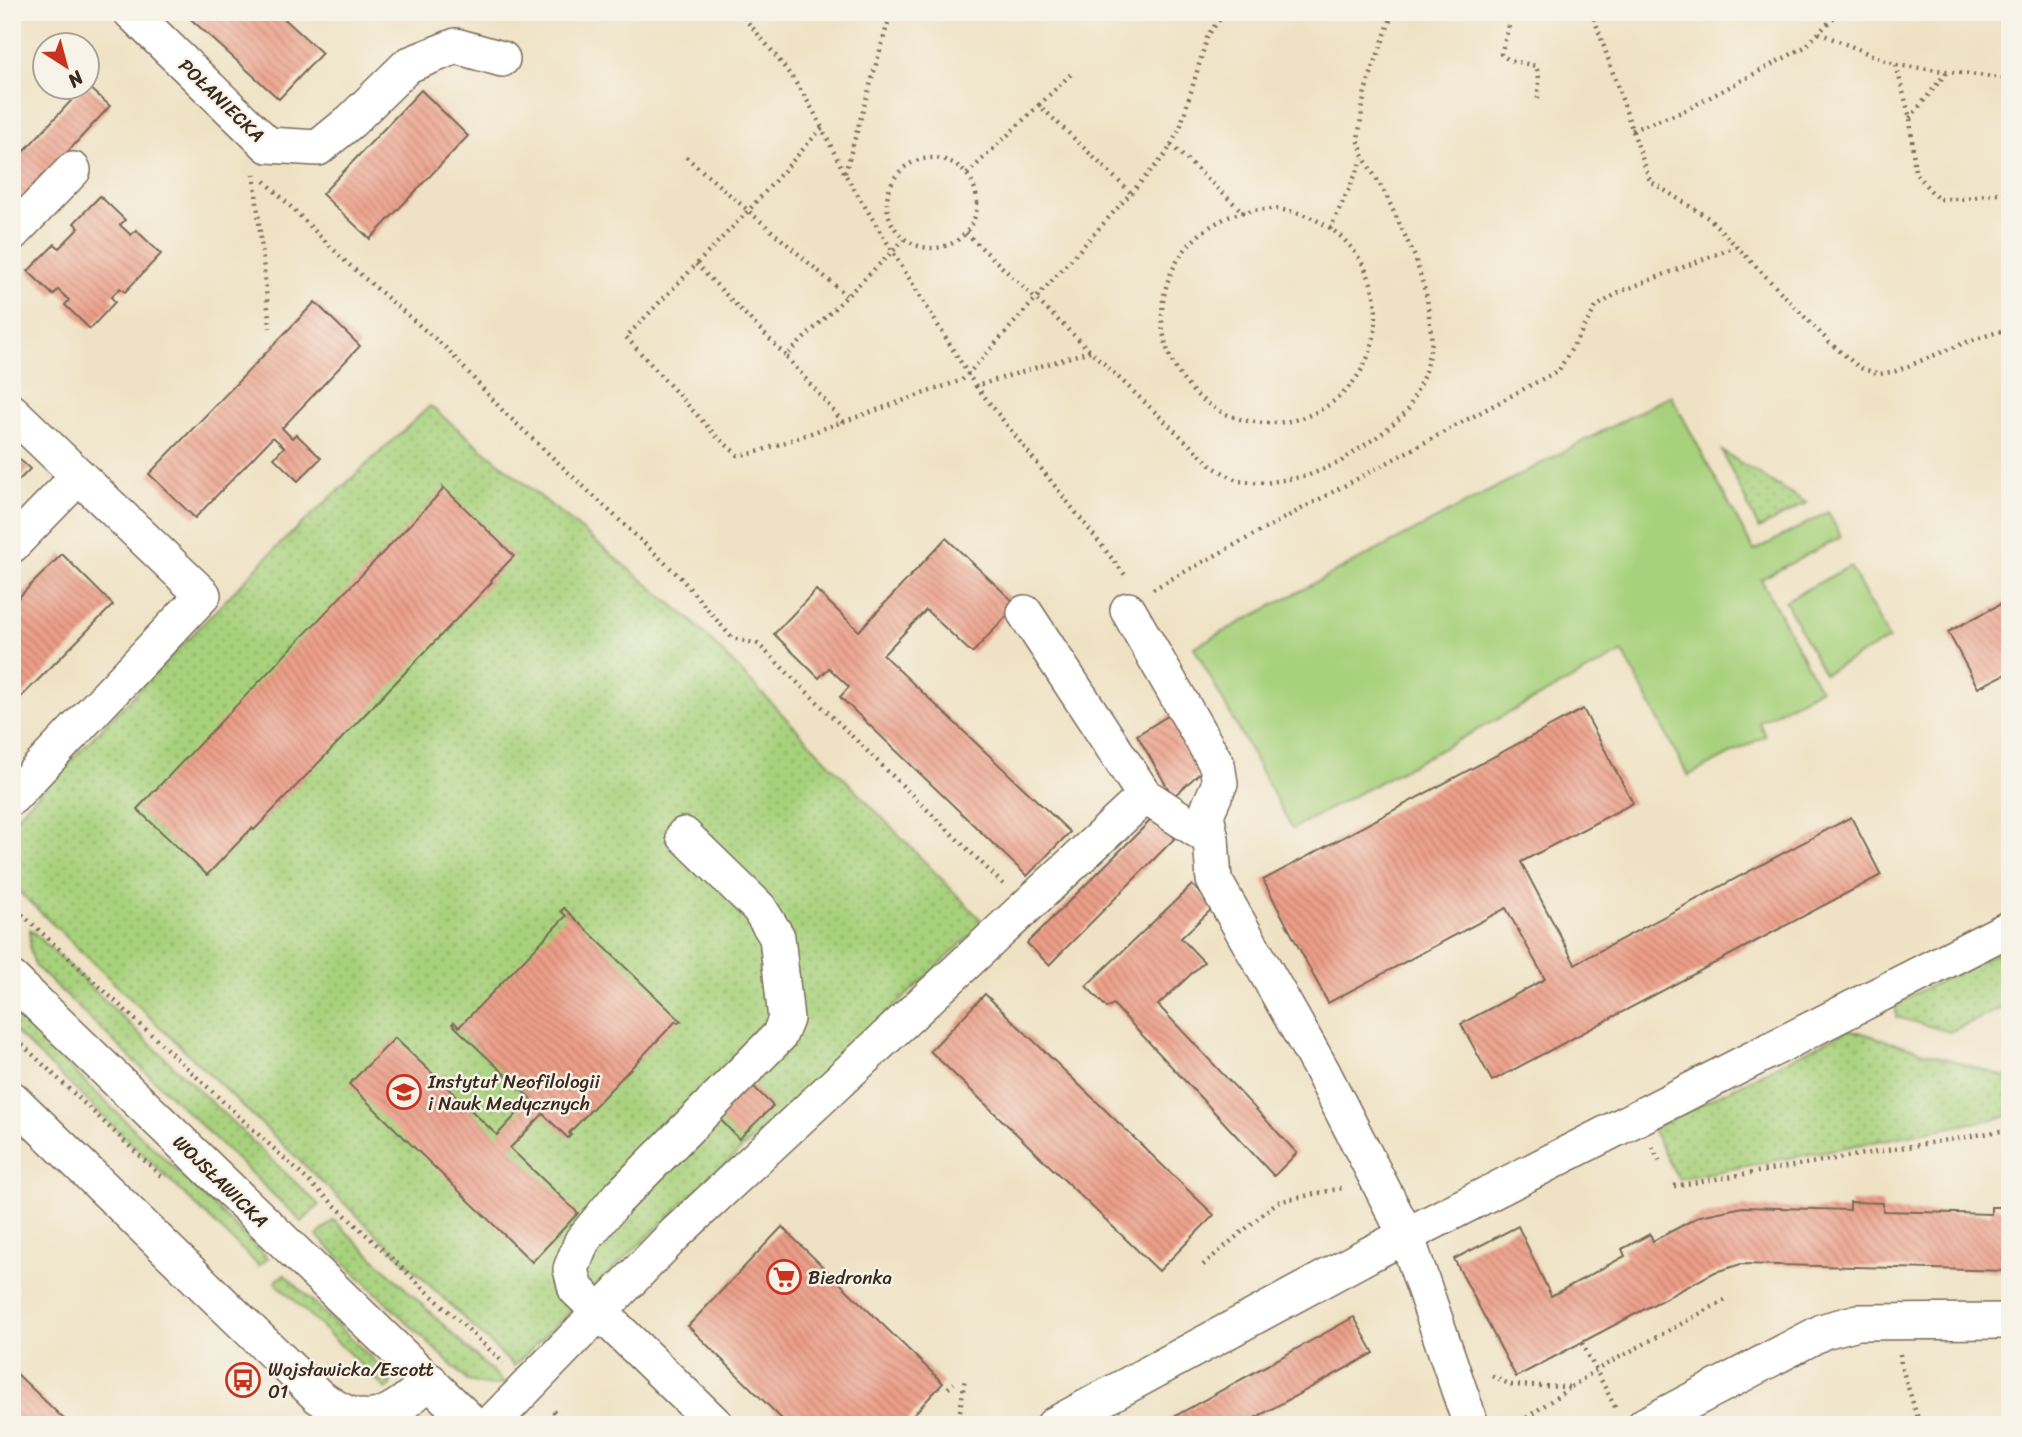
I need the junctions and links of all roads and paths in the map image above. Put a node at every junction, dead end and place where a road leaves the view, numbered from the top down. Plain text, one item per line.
1 (131, 12) edge
2 (739, 12) edge
3 (891, 12) edge
4 (1224, 12) edge
5 (1393, 12) edge
6 (1510, 12) edge
7 (1592, 12) edge
8 (1839, 12) edge
9 (1819, 33) junction
10 (502, 59) dead end
11 (1896, 65) junction
12 (1947, 72) junction
13 (1072, 73) dead end
14 (2010, 79) edge
15 (1538, 101) dead end
16 (1039, 106) junction
17 (1910, 118) junction
18 (822, 128) junction
19 (1632, 130) junction
20 (1171, 145) junction
21 (686, 157) dead end
22 (1364, 158) junction
23 (72, 170) dead end
24 (845, 174) junction
25 (967, 174) junction
26 (2010, 191) edge
27 (1130, 192) junction
28 (748, 211) junction
29 (1244, 213) junction
30 (1330, 229) junction
31 (12, 233) edge
32 (966, 233) junction
33 (904, 240) junction
34 (1738, 246) junction
35 (892, 250) junction
36 (696, 264) junction
37 (846, 295) junction
38 (1034, 298) junction
39 (270, 328) dead end
40 (2010, 328) edge
41 (1090, 351) junction
42 (786, 356) junction
43 (968, 374) junction
44 (976, 386) junction
45 (12, 412) edge
46 (843, 422) junction
47 (79, 476) junction
48 (12, 545) edge
49 (1128, 606) junction
50 (1024, 613) dead end
51 (1145, 796) junction
52 (12, 797) edge
53 (684, 835) dead end
54 (1211, 839) junction
55 (12, 905) edge
56 (1027, 906) junction
57 (2010, 929) edge
58 (12, 979) edge
59 (12, 1099) edge
60 (2010, 1127) edge
61 (1649, 1141) dead end
62 (1661, 1164) dead end
63 (1378, 1181) junction
64 (1674, 1186) dead end
65 (1406, 1235) junction
66 (1203, 1265) dead end
67 (1727, 1299) dead end
68 (599, 1311) junction
69 (2010, 1321) edge
70 (1583, 1343) dead end
71 (1900, 1345) dead end
72 (1596, 1370) junction
73 (1487, 1374) dead end
74 (965, 1377) dead end
75 (430, 1381) junction
76 (954, 1383) dead end
77 (527, 1385) junction
78 (1571, 1387) junction
79 (948, 1388) dead end
80 (1632, 1421) edge
81 (474, 1425) edge
82 (490, 1425) edge
83 (567, 1425) edge
84 (716, 1425) edge
85 (958, 1425) edge
86 (1054, 1425) edge
87 (1472, 1425) edge
88 (1516, 1425) edge
89 (1920, 1425) edge

1 - 10 street, POŁANIECKA
2 - 18 path
3 - 24 path
4 - 20 path
5 - 22 path
6 - 15 path
7 - 19 path
8 - 9 path
9 - 11 path
9 - 19 path
11 - 12 path
11 - 17 path
12 - 14 path
12 - 17 path
13 - 16 path
16 - 25 path
16 - 27 path
17 - 26 path
18 - 24 path
18 - 28 path
19 - 34 path
20 - 27 path
20 - 29 path
21 - 28 path
22 - 30 path
22 - 41 path
23 - 31 street
24 - 35 path
25 - 32 path
25 - 33 path
27 - 38 path
28 - 36 path
28 - 37 path
29 - 30 path
29 - 30 path
32 - 33 path
32 - 38 path
33 - 35 path
34 - 40 path
34 - 49 path
35 - 37 path
35 - 43 path
36 - 42 path
36 - 46 path
37 - 42 path
38 - 41 path
38 - 43 path
39 - 56 path
41 - 44 path
42 - 46 path
43 - 44 path
43 - 46 path
44 - 49 path
45 - 47 street
47 - 48 street
47 - 52 street
49 - 54 street
50 - 51 street
51 - 54 street
51 - 56 street
53 - 68 street
54 - 63 street
55 - 77 path
56 - 68 street
57 - 65 street
58 - 75 street, WOJSŁAWICKA
59 - 75 street
60 - 64 path
61 - 62 path
63 - 65 street
63 - 66 path
65 - 86 street
65 - 87 street
67 - 72 path
68 - 77 street
68 - 84 street
69 - 80 street
70 - 72 path
71 - 89 path
72 - 78 path
72 - 80 path
73 - 78 path
74 - 85 path
75 - 81 street, WOJSŁAWICKA
76 - 79 path
77 - 82 street
77 - 83 path
78 - 88 path

